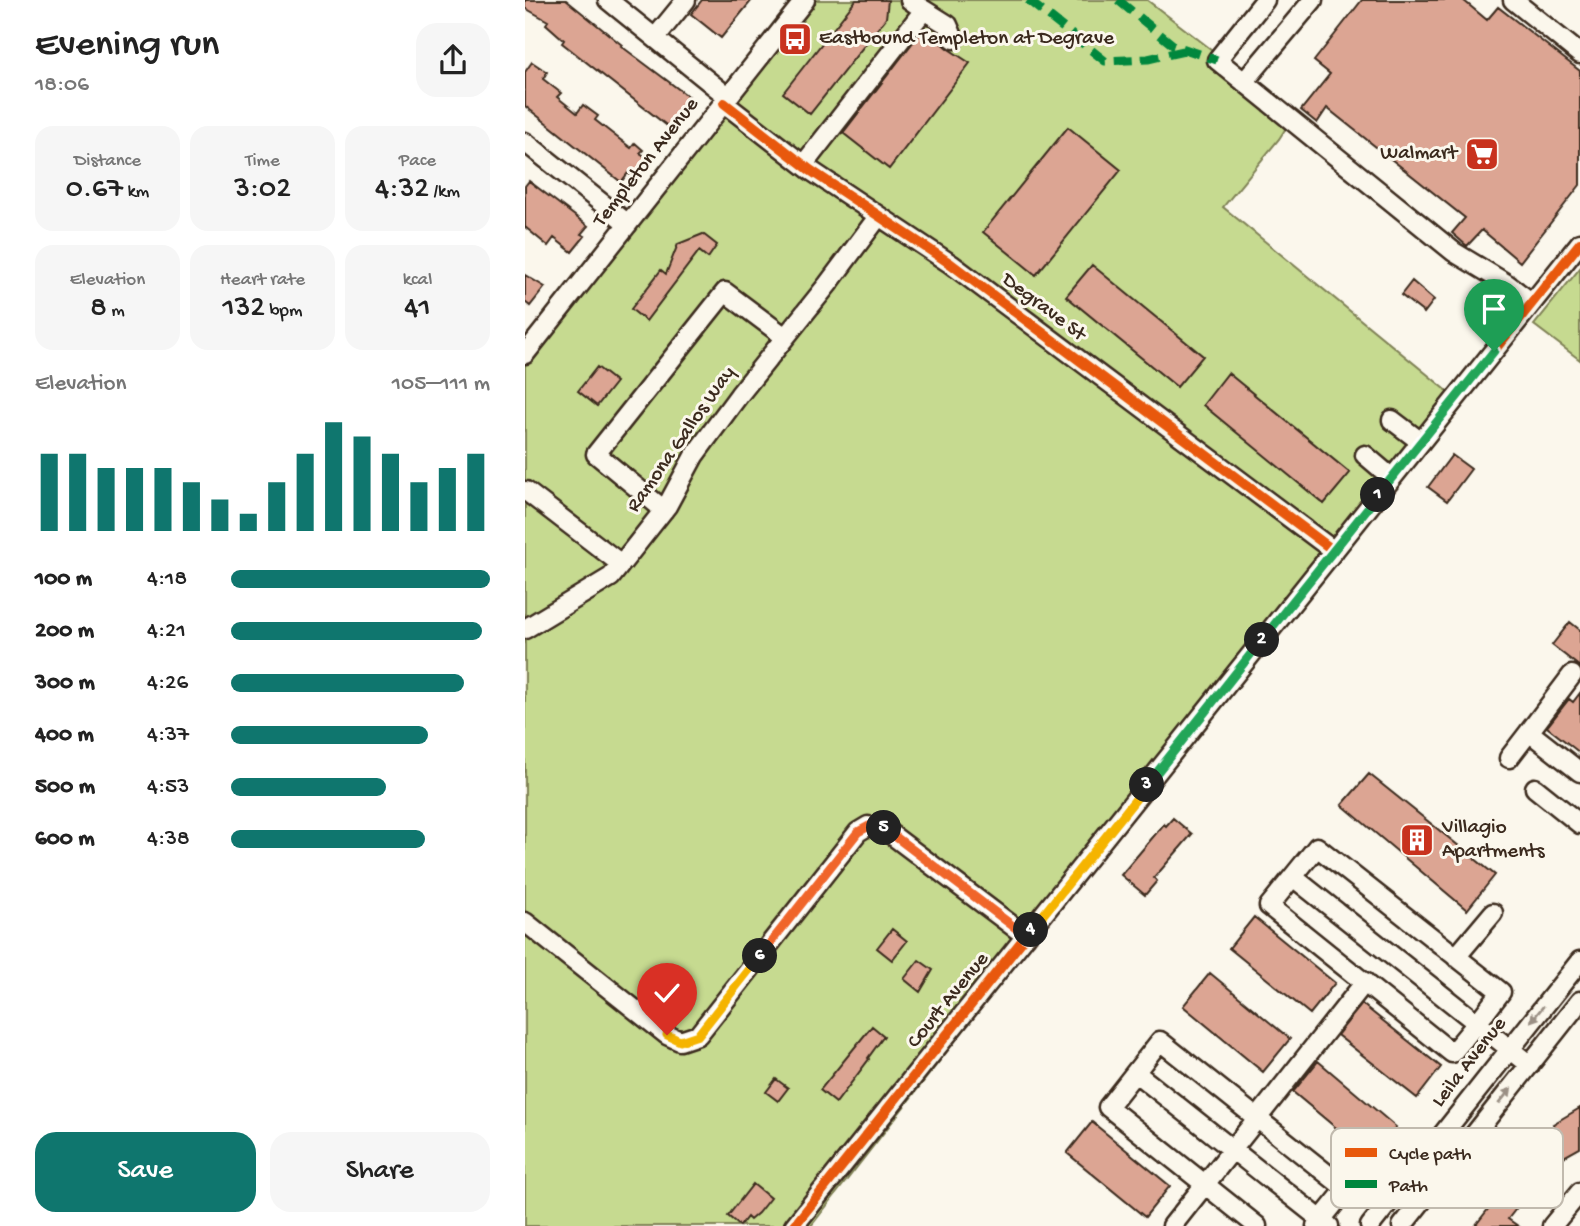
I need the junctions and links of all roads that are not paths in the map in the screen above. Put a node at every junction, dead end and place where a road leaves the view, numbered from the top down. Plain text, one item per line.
1 (608, 0) edge
2 (686, 0) edge
3 (805, 0) edge
4 (1265, 0) edge
5 (1313, 0) edge
6 (1513, 0) edge
7 (917, 5) edge
8 (655, 38) junction
9 (954, 39) dead end
10 (1580, 54) edge
11 (1244, 82) junction
12 (726, 100) junction
13 (525, 142) edge
14 (804, 164) junction
15 (878, 217) junction
16 (628, 224) junction
17 (1580, 243) edge
18 (1532, 303) junction
19 (785, 337) junction
20 (525, 353) edge
21 (1392, 420) dead end
22 (1421, 442) junction
23 (1365, 455) dead end
24 (1392, 478) junction
25 (525, 492) edge
26 (664, 510) junction
27 (1334, 551) junction
28 (621, 564) junction
29 (525, 629) edge
30 (1572, 675) dead end
31 (1529, 732) junction
32 (1509, 758) dead end
33 (1580, 772) edge
34 (1535, 788) dead end
35 (1580, 824) edge
36 (1293, 877) junction
37 (1493, 913) dead end
38 (525, 922) edge
39 (1026, 936) junction
40 (1456, 957) junction
41 (1580, 961) edge
42 (1365, 982) junction
43 (1580, 1001) edge
44 (1477, 1023) junction
45 (1510, 1048) junction
46 (1530, 1065) junction
47 (1136, 1073) junction
48 (1259, 1118) junction
49 (1447, 1128) edge
50 (1480, 1128) edge
51 (1233, 1150) junction
52 (1331, 1176) edge
53 (1205, 1184) junction
54 (1580, 1192) edge
55 (1333, 1208) edge
56 (1384, 1208) edge
57 (1416, 1208) edge
58 (1322, 1224) edge
59 (794, 1226) edge
60 (1172, 1226) edge
61 (1257, 1226) edge
62 (1370, 1226) edge
63 (1402, 1226) edge
64 (1552, 1226) edge

1 - 8 street, Degrave St
2 - 8 street
3 - 12 street, Templeton Avenue
4 - 11 street
5 - 11 street
6 - 10 street
7 - 9 street
7 - 14 street
8 - 12 street, Degrave St
11 - 18 street
12 - 14 street, Degrave St
12 - 16 street, Templeton Avenue
13 - 16 street
14 - 15 street, Degrave St
15 - 19 street, Ramona Gallos Way
15 - 27 street, Degrave St
16 - 20 street, Templeton Avenue
17 - 18 street, Court Avenue
18 - 22 street, Court Avenue
19 - 26 street, Ramona Gallos Way
19 - 26 street
21 - 22 street
22 - 24 street, Court Avenue
23 - 24 street
24 - 27 street, Court Avenue
25 - 28 street
26 - 28 street, Ramona Gallos Way
27 - 39 street, Court Avenue
28 - 29 street, Ramona Gallos Way
30 - 31 street
31 - 32 street
31 - 33 street
34 - 35 street
36 - 40 street
36 - 42 street
36 - 44 street
37 - 40 street
38 - 39 street
39 - 59 street, Court Avenue
40 - 44 street
41 -> 45 street, Leila Avenue
42 - 44 street
42 - 48 street
43 - 46 street
44 - 45 street
45 - 46 street
45 - 49 street, Leila Avenue
50 -> 46 street
47 - 48 street
47 - 51 street
47 - 53 street
48 - 51 street
48 - 52 street
51 - 53 street
51 - 58 street
53 - 60 street
53 - 61 street
54 - 64 street
55 - 58 street
56 - 62 street, Leila Avenue
63 -> 57 street

